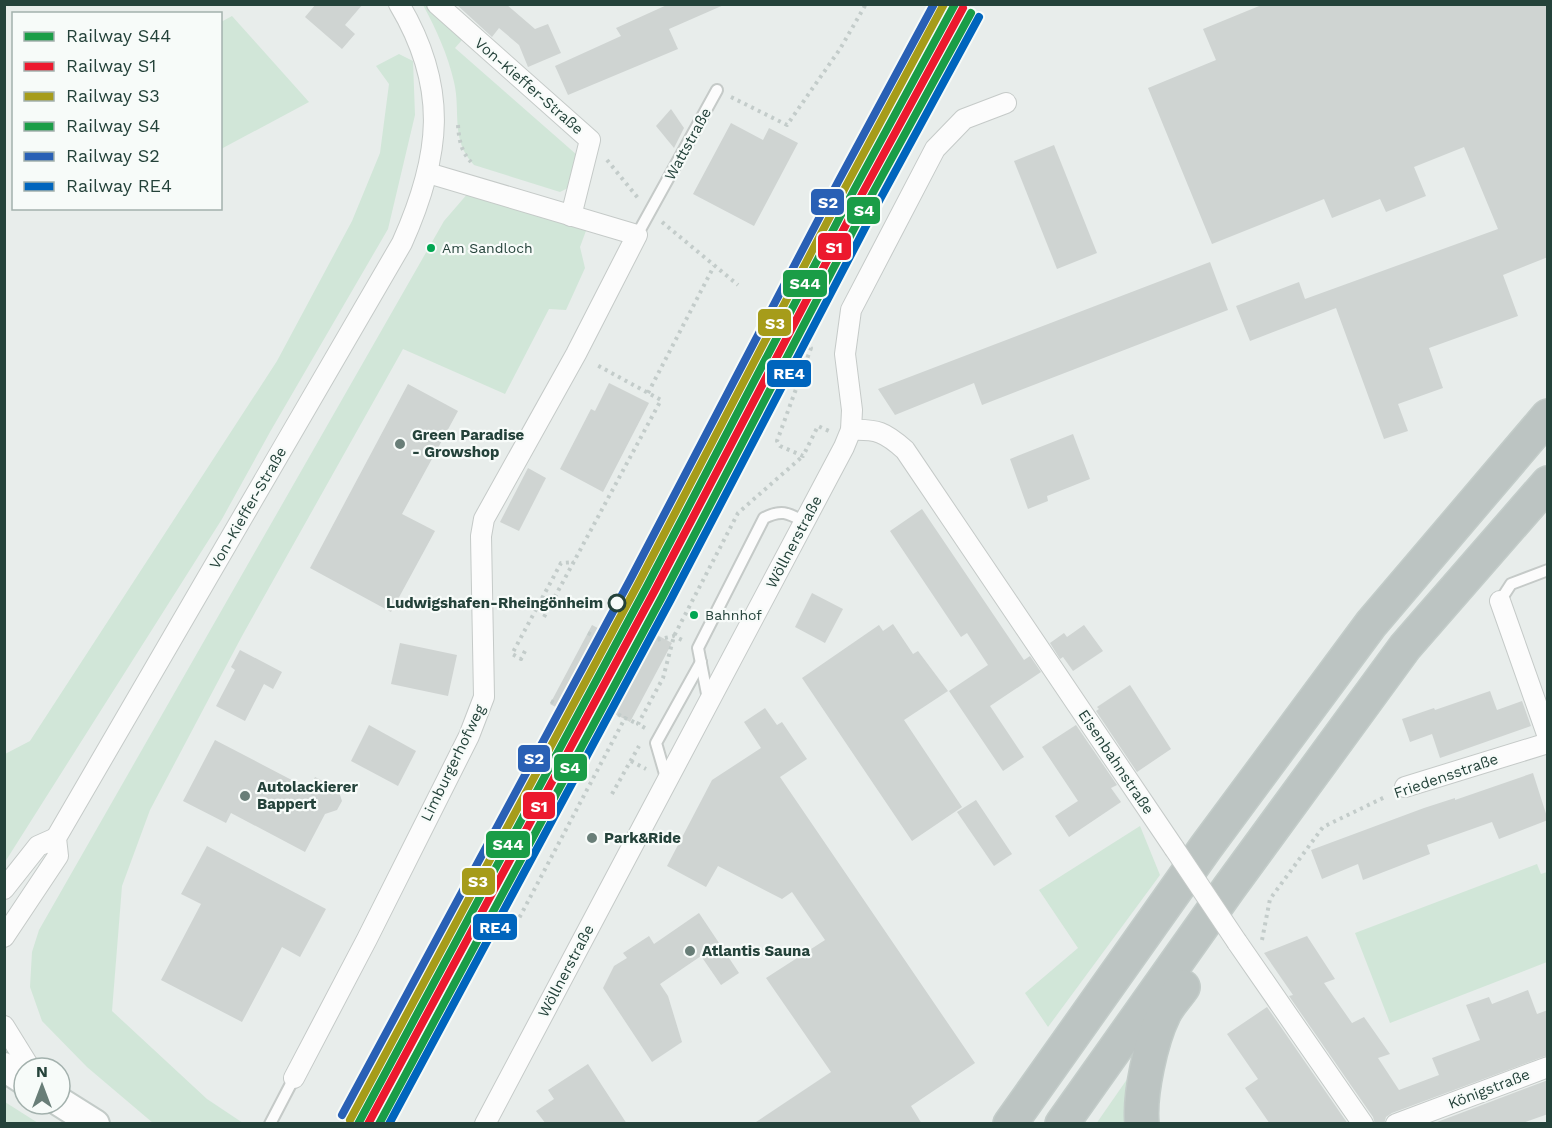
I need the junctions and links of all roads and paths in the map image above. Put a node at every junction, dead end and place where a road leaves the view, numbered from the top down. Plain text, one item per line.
1 (399, 4) edge
2 (437, 4) edge
3 (866, 4) edge
4 (717, 90) joint
5 (1006, 103) dead end
6 (457, 118) dead end
7 (590, 140) junction
8 (474, 165) dead end
9 (428, 173) junction
10 (650, 212) junction
11 (571, 216) junction
12 (637, 235) junction
13 (715, 265) junction
14 (738, 285) dead end
15 (805, 343) dead end
16 (576, 354) junction
17 (648, 393) junction
18 (1548, 416) edge
19 (850, 430) junction
20 (1548, 483) edge
21 (805, 522) junction
22 (575, 562) junction
23 (1548, 570) edge
24 (1500, 601) joint
25 (544, 617) dead end
26 (588, 633) dead end
27 (674, 636) dead end
28 (607, 643) dead end
29 (525, 651) dead end
30 (700, 662) junction
31 (637, 669) dead end
32 (579, 671) dead end
33 (551, 701) dead end
34 (619, 703) dead end
35 (709, 704) junction
36 (561, 706) junction
37 (571, 712) dead end
38 (625, 718) junction
39 (638, 724) dead end
40 (1548, 737) edge
41 (1548, 743) edge
42 (668, 781) junction
43 (1405, 787) joint
44 (56, 838) junction
45 (1229, 888) junction
46 (4, 889) edge
47 (516, 924) dead end
48 (4, 937) edge
49 (1241, 947) junction
50 (4, 1026) edge
51 (12, 1057) edge
52 (1548, 1067) edge
53 (294, 1078) joint
54 (72, 1110) edge
55 (95, 1124) edge
56 (270, 1124) edge
57 (485, 1124) edge
58 (1010, 1124) edge
59 (1062, 1124) edge
60 (1142, 1124) edge
61 (1363, 1124) edge
62 (1396, 1124) edge

1 - 9 street, Von-Kieffer-Straße
2 - 7 street, Von-Kieffer-Straße
3 - 4 path, Wattstraße
4 - 10 lane, Wattstraße
5 - 19 street, Wöllnerstraße
6 - 8 path
7 - 10 path
7 - 11 street, Von-Kieffer-Straße
9 - 11 street
9 - 44 street, Von-Kieffer-Straße
10 - 12 lane, Wattstraße
10 - 13 path
11 - 12 street
12 - 16 street
13 - 14 path
13 - 17 path
15 - 19 path
16 - 17 path
16 - 53 street, Limburgerhofweg
17 - 22 path
18 - 58 highway
19 - 21 street, Wöllnerstraße
19 - 49 street, Eisenbahnstraße, bridge
20 - 45 highway
21 - 30 lane
21 - 35 street, Wöllnerstraße
22 - 25 path
22 - 29 path
23 - 24 lane
24 - 40 street
26 - 28 path
27 - 31 path
30 - 35 lane
30 - 42 lane
32 - 36 path
33 - 36 path
34 - 38 path
35 - 42 street, Wöllnerstraße
36 - 37 path
38 - 39 path
38 - 47 path
41 - 43 street, Friedensstraße
42 - 57 street, Wöllnerstraße
43 - 49 path, Friedensstraße
44 - 46 street, Von-Kieffer-Straße
44 - 48 street, Von-Kieffer-Straße
45 - 59 highway
45 - 60 highway
49 - 61 street, Eisenbahnstraße
50 - 51 street
52 - 62 street, Königstraße
53 - 56 lane, Limburgerhofweg
54 - 55 street

